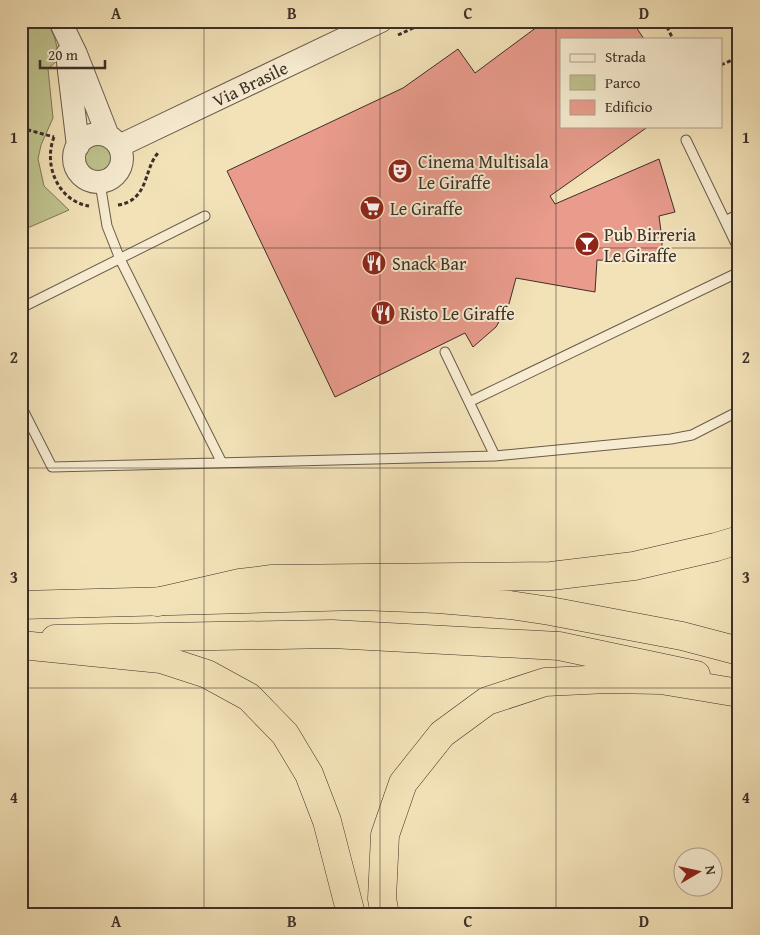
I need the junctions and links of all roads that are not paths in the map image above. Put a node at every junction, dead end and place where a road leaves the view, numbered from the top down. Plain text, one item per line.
1 (381, 21) edge
2 (62, 26) edge
3 (686, 140) dead end
4 (114, 141) junction
5 (78, 146) junction
6 (100, 182) junction
7 (739, 214) edge
8 (206, 216) dead end
9 (725, 221) junction
10 (739, 250) edge
11 (120, 258) junction
12 (739, 272) edge
13 (21, 308) edge
14 (445, 352) dead end
15 (469, 402) junction
16 (21, 406) edge
17 (739, 411) edge
18 (495, 456) junction
19 (222, 463) junction
20 (739, 540) edge
21 (157, 602) junction
22 (21, 605) edge
23 (21, 640) edge
24 (21, 645) edge
25 (739, 651) edge
26 (739, 686) edge
27 (739, 693) edge
28 (351, 914) edge
29 (385, 914) edge

1 - 4 street, Via Brasile
2 - 4 street
2 - 5 street
3 - 9 lane
4 - 5 street
4 - 6 street
5 - 6 street
6 - 11 lane
7 - 9 lane
8 - 11 lane
9 - 10 lane
11 - 13 lane
11 - 19 lane
12 - 15 lane
14 - 15 lane
15 - 18 lane
16 - 19 lane
17 - 18 lane
18 - 19 lane
20 - 21 highway
21 - 22 highway
21 - 25 highway
23 - 26 highway
24 - 28 highway
27 - 29 highway

